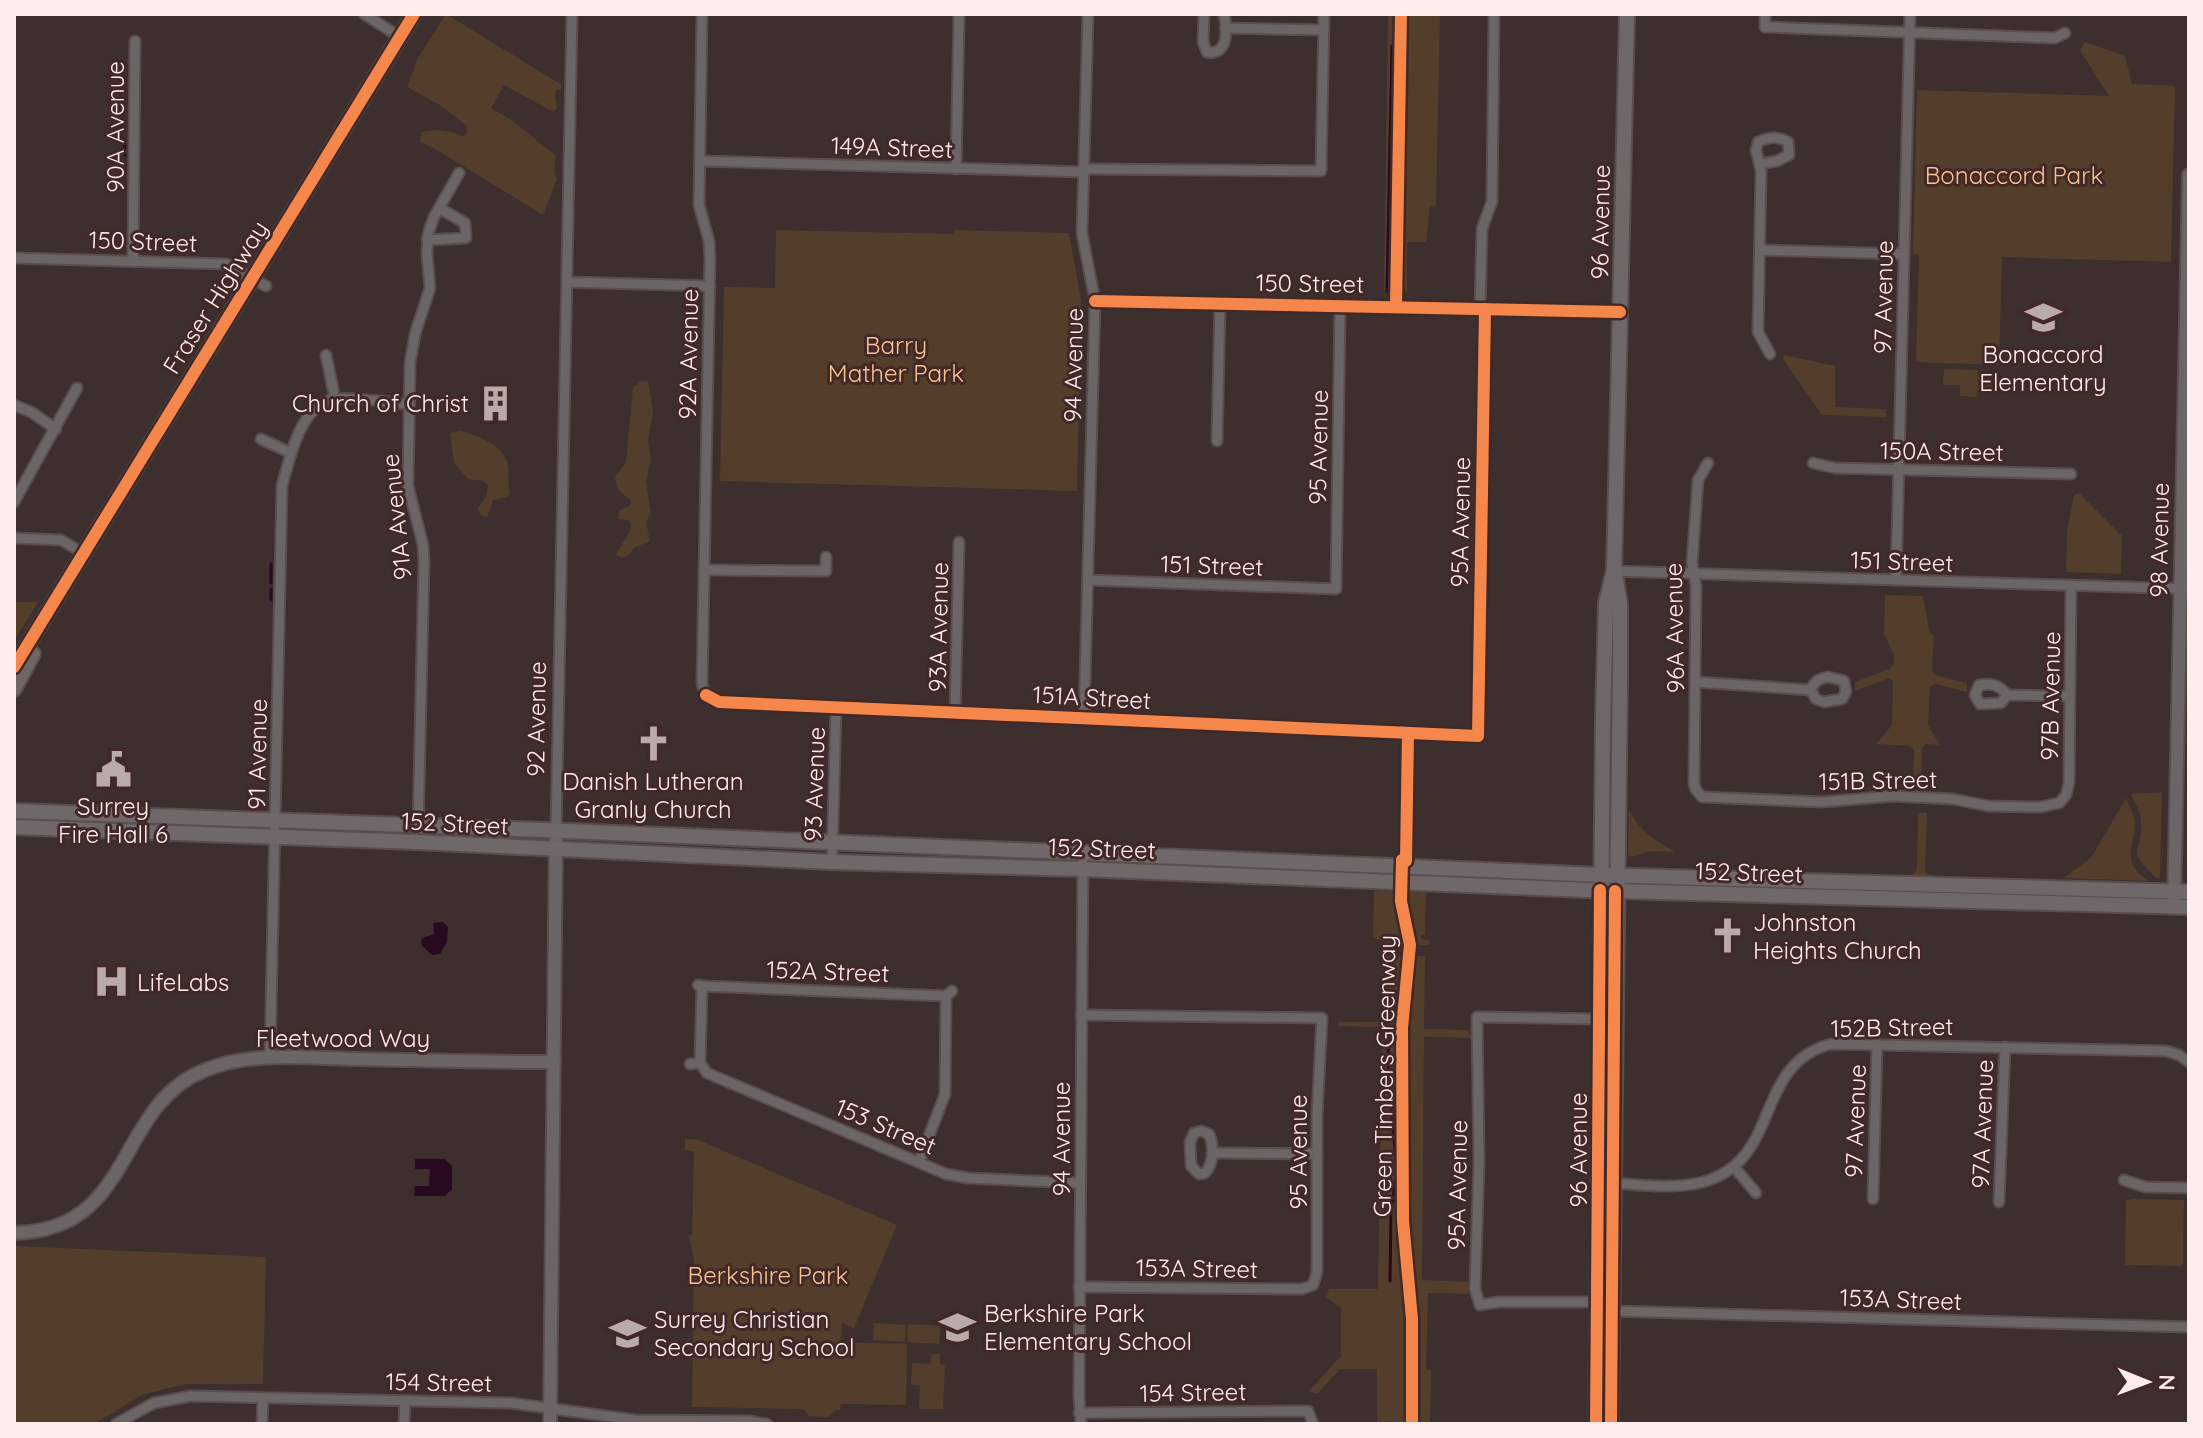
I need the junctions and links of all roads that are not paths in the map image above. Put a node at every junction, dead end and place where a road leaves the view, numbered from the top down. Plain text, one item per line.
1 (364, 14) edge
2 (414, 14) edge
3 (572, 14) edge
4 (702, 14) edge
5 (959, 14) edge
6 (1088, 14) edge
7 (1204, 14) edge
8 (1224, 14) edge
9 (1324, 14) edge
10 (1765, 14) edge
11 (1910, 14) edge
12 (1626, 15) edge
13 (1494, 17) dead end
14 (1225, 28) junction
15 (1324, 30) junction
16 (1910, 32) junction
17 (2065, 33) dead end
18 (400, 37) junction
19 (135, 41) dead end
20 (700, 161) junction
21 (1760, 164) dead end
22 (956, 169) junction
23 (1084, 170) junction
24 (459, 173) dead end
25 (2189, 175) edge
26 (439, 208) junction
27 (427, 240) junction
28 (1761, 250) junction
29 (1904, 254) junction
30 (14, 258) edge
31 (133, 261) junction
32 (259, 282) junction
33 (567, 282) junction
34 (710, 286) junction
35 (1095, 301) junction
36 (1220, 304) junction
37 (1340, 306) junction
38 (1482, 309) junction
39 (1620, 312) junction
40 (1770, 354) dead end
41 (326, 355) dead end
42 (77, 388) dead end
43 (335, 399) junction
44 (409, 404) junction
45 (14, 405) edge
46 (56, 429) junction
47 (261, 439) dead end
48 (1217, 441) dead end
49 (291, 453) junction
50 (1708, 463) dead end
51 (1813, 463) dead end
52 (1899, 471) junction
53 (2071, 474) dead end
54 (14, 502) edge
55 (14, 538) edge
56 (959, 542) dead end
57 (83, 553) junction
58 (826, 557) dead end
59 (704, 570) junction
60 (1614, 571) junction
61 (1694, 574) junction
62 (1088, 580) junction
63 (1896, 580) junction
64 (2071, 586) junction
65 (1336, 589) joint
66 (2185, 589) edge
67 (54, 602) junction
68 (14, 667) edge
69 (1697, 682) junction
70 (14, 689) edge
71 (1811, 690) dead end
72 (706, 695) joint
73 (2007, 695) dead end
74 (2069, 696) junction
75 (836, 707) junction
76 (955, 713) junction
77 (1084, 718) junction
78 (1478, 736) joint
79 (1698, 794) joint
80 (2059, 803) joint
81 (14, 811) edge
82 (121, 823) junction
83 (14, 827) edge
84 (275, 829) junction
85 (556, 831) junction
86 (418, 834) junction
87 (832, 843) junction
88 (556, 850) junction
89 (1082, 861) junction
90 (832, 862) junction
91 (1426, 868) junction
92 (1414, 883) junction
93 (1608, 883) junction
94 (2182, 899) edge
95 (1081, 1015) junction
96 (1600, 1019) junction
97 (1877, 1044) junction
98 (2005, 1047) junction
99 (270, 1057) junction
100 (554, 1062) junction
101 (2189, 1062) edge
102 (695, 1064) joint
103 (1212, 1153) dead end
104 (1317, 1154) junction
105 (919, 1162) junction
106 (1600, 1166) junction
107 (1734, 1167) junction
108 (2124, 1180) dead end
109 (1080, 1183) junction
110 (1614, 1183) junction
111 (2189, 1188) edge
112 (1756, 1193) dead end
113 (1873, 1199) dead end
114 (1999, 1202) dead end
115 (14, 1233) edge
116 (1313, 1285) joint
117 (1079, 1287) junction
118 (1598, 1302) junction
119 (1613, 1311) junction
120 (2189, 1327) edge
121 (263, 1398) junction
122 (405, 1401) junction
123 (550, 1410) junction
124 (1079, 1413) junction
125 (116, 1424) edge
126 (262, 1424) edge
127 (404, 1424) edge
128 (550, 1424) edge
129 (767, 1424) edge
130 (1081, 1424) edge
131 (1313, 1424) edge
132 (1596, 1424) edge
133 (1611, 1424) edge

1 - 18 street
2 - 18 main road, Fraser Highway
3 - 33 street, 92 Avenue
4 - 20 street, 92A Avenue
5 - 22 street
6 - 23 street, 94 Avenue
7 - 14 street
8 - 14 street
9 - 15 street
10 - 16 street
11 - 16 street, 97 Avenue
12 - 39 main road, 96 Avenue
13 - 38 street, 95A Avenue
14 - 15 street
15 - 23 street, 149A Street
16 - 17 street
16 - 29 street, 97 Avenue
18 - 32 main road, Fraser Highway
19 - 31 street, 90A Avenue
20 - 22 street, 149A Street
20 - 34 street, 92A Avenue
21 - 28 street
22 - 23 street, 149A Street
23 - 35 street, 94 Avenue
24 - 26 street, 91A Avenue
25 - 66 street, 98 Avenue
26 - 27 street, 91A Avenue
26 - 27 street
27 - 44 street, 91A Avenue
28 - 29 street
28 - 40 street
29 - 52 street, 97 Avenue
30 - 31 street, 150 Street
31 - 32 street, 150 Street
32 - 57 main road, Fraser Highway
33 - 34 street
33 - 85 street, 92 Avenue
34 - 59 street, 92A Avenue
35 - 36 street, 150 Street
35 - 62 street, 94 Avenue
36 - 37 street, 150 Street
36 - 48 street
37 - 38 street, 150 Street
37 - 65 street, 95 Avenue
38 - 39 street, 150 Street
38 - 78 street, 95A Avenue
39 - 60 main road, 96 Avenue
41 - 43 street
42 - 46 street
43 - 44 street
43 - 49 street
44 - 86 street, 91A Avenue
45 - 46 street
46 - 54 street
47 - 49 street
49 - 84 street, 91 Avenue
50 - 61 street, 96A Avenue
51 - 52 street, 150A Street
52 - 53 street, 150A Street
52 - 63 street, 97 Avenue
55 - 57 street
56 - 76 street, 93A Avenue
57 - 67 main road, Fraser Highway
58 - 59 street
59 - 72 street, 92A Avenue
60 - 61 street, 151 Street
60 - 93 main road, 96 Avenue
61 - 63 street, 151 Street
61 - 69 street, 96A Avenue
62 - 65 street, 151 Street
62 - 77 street, 94 Avenue
63 - 64 street, 151 Street
64 - 66 street, 151 Street
64 - 74 street, 97B Avenue
66 - 94 street, 98 Avenue
67 - 68 main road, Fraser Highway
67 - 70 main road, Fraser Highway
69 - 71 street
69 - 79 street, 96A Avenue
72 - 75 street, 151A Street
73 - 74 street
74 - 80 street, 97B Avenue
75 - 76 street, 151A Street
75 - 87 street, 93 Avenue
76 - 77 street, 151A Street
77 - 78 street, 151A Street
79 - 80 street, 151B Street
81 - 82 main road, 152 Street
82 - 83 main road, 152 Street
82 - 84 main road, 152 Street
84 - 86 main road, 152 Street
84 - 99 street, 91 Avenue
85 - 86 main road, 152 Street
85 - 87 main road, 152 Street
85 - 88 street, 92 Avenue
86 - 88 main road, 152 Street
87 - 89 main road, 152 Street
87 - 90 street, 93 Avenue
88 - 90 main road, 152 Street
88 - 100 street, 92 Avenue
89 - 90 main road, 152 Street
89 - 91 main road, 152 Street
89 - 92 main road, 152 Street
89 - 95 street, 94 Avenue
91 - 92 main road
91 - 93 main road, 152 Street
92 - 93 main road, 152 Street
93 - 94 main road, 152 Street
93 - 96 main road, 96 Avenue
93 - 110 main road, 96 Avenue
95 - 104 street, 95 Avenue
95 - 109 street, 94 Avenue
96 - 106 main road, 96 Avenue
96 - 118 street, 95A Avenue
97 - 98 street, 152B Street
97 - 107 street, 152B Street
97 - 113 street, 97 Avenue
98 - 101 street, 152B Street
98 - 114 street, 97A Avenue
99 - 100 street, Fleetwood Way
99 - 115 street, Fleetwood Way
100 - 123 street, 92 Avenue
102 - 105 street, 153 Street
102 - 105 street, 152A Street
103 - 104 street
104 - 116 street, 95 Avenue
105 - 109 street, 153 Street
106 - 110 main road
106 - 118 main road, 96 Avenue
107 - 110 street, 152B Street
107 - 112 street
108 - 111 street
109 - 117 street, 94 Avenue
110 - 119 main road, 96 Avenue
116 - 117 street, 153A Street
117 - 124 street, 94 Avenue
118 - 132 main road, 96 Avenue
119 - 120 street, 153A Street
119 - 133 main road, 96 Avenue
121 - 122 street, 154 Street
121 - 125 street, 154 Street
121 - 126 street
122 - 123 street, 154 Street
122 - 127 street
123 - 128 street, 92 Avenue
123 - 129 street, 154 Street
124 - 130 street, 94 Avenue
124 - 131 street, 154 Street

